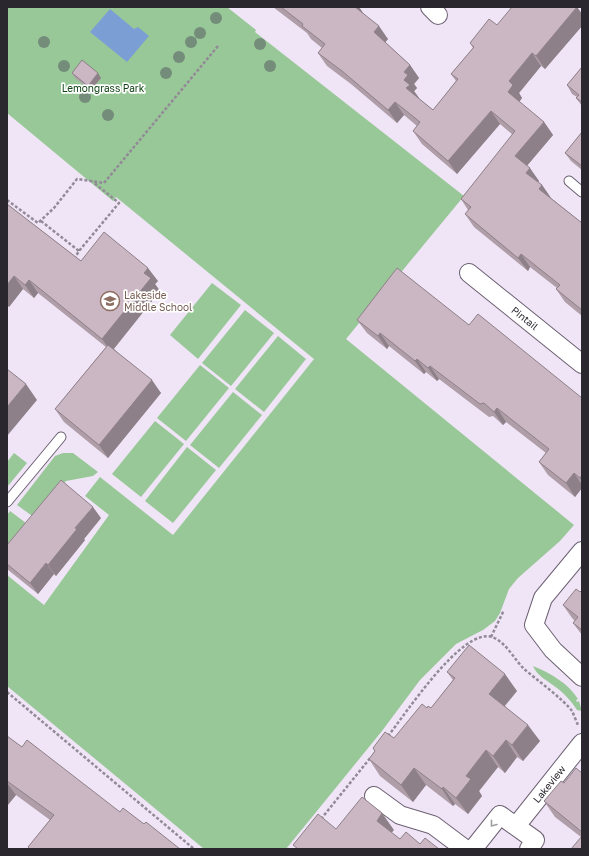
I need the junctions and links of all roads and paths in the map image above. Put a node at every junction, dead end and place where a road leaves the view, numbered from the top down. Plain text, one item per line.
1 (218, 46) dead end
2 (569, 181) dead end
3 (92, 182) junction
4 (582, 192) edge
5 (7, 200) edge
6 (41, 220) junction
7 (79, 251) junction
8 (72, 263) edge
9 (469, 273) dead end
10 (582, 364) edge
11 (61, 437) dead end
12 (7, 502) edge
13 (582, 551) edge
14 (504, 610) dead end
15 (491, 637) junction
16 (582, 677) edge
17 (7, 692) edge
18 (580, 734) edge
19 (385, 740) edge
20 (375, 752) edge
21 (374, 796) dead end
22 (316, 825) edge
23 (516, 826) junction
24 (194, 849) edge
25 (465, 849) edge
26 (473, 849) edge
27 (529, 849) edge

1 - 3 path
2 - 4 lane
3 - 6 path
3 - 7 path
5 - 6 path
6 - 7 path
7 - 8 path
9 - 10 street, Pintail
11 - 12 lane
13 - 16 street
14 - 15 path
15 - 18 path
15 - 19 path
17 - 24 path
18 - 23 street, Lakeview
20 - 22 path
21 - 25 street
23 -> 26 street
23 - 27 street

